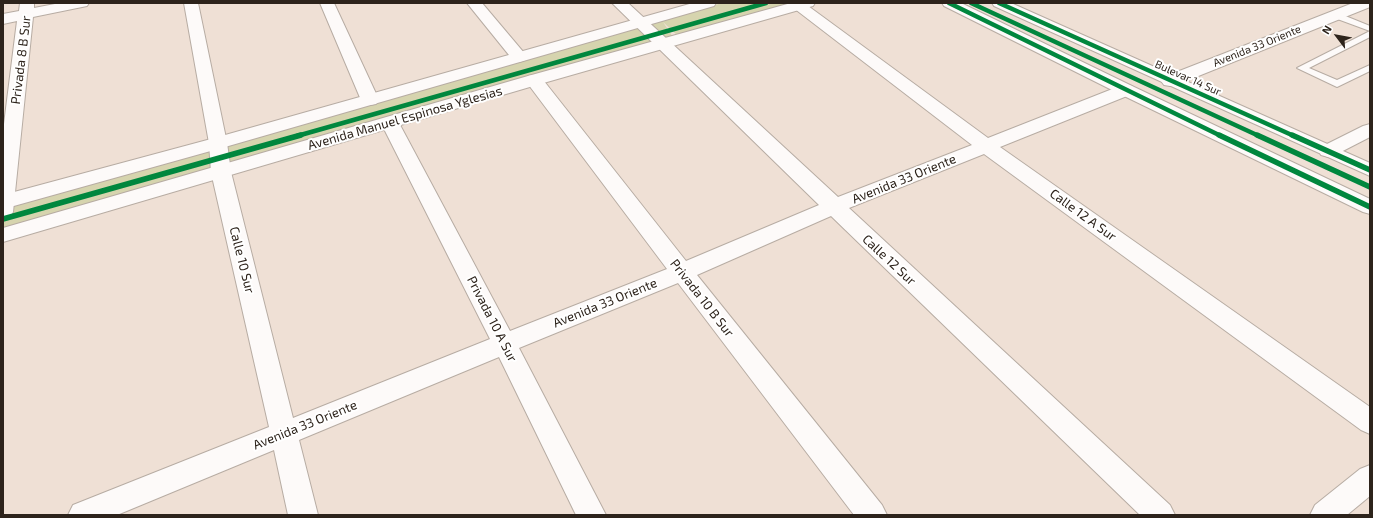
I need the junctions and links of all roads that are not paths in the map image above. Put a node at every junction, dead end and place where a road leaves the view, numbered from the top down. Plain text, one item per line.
1 (82, 3) edge
2 (191, 3) edge
3 (327, 3) edge
4 (474, 3) edge
5 (619, 3) edge
6 (710, 3) edge
7 (949, 3) edge
8 (999, 3) edge
9 (1366, 3) edge
10 (803, 4) edge
11 (27, 9) edge
12 (1335, 15) junction
13 (3, 19) edge
14 (640, 23) junction
15 (1370, 29) edge
16 (1370, 34) edge
17 (663, 43) junction
18 (1115, 56) junction
19 (519, 57) junction
20 (1370, 68) edge
21 (1088, 72) junction
22 (534, 80) junction
23 (1170, 81) junction
24 (1126, 90) junction
25 (370, 100) junction
26 (390, 123) junction
27 (1370, 130) edge
28 (218, 143) junction
29 (986, 146) junction
30 (1328, 151) junction
31 (1370, 170) edge
32 (221, 172) junction
33 (3, 206) edge
34 (833, 207) junction
35 (1370, 207) edge
36 (3, 235) edge
37 (682, 272) junction
38 (505, 344) junction
39 (1370, 422) edge
40 (284, 433) junction
41 (1370, 478) edge
42 (83, 515) edge
43 (303, 515) edge
44 (592, 515) edge
45 (872, 515) edge
46 (1160, 515) edge
47 (1325, 515) edge

1 - 11 street
2 - 28 street, Calle 10 Sur
3 - 25 street
4 - 19 street
5 - 14 street, Calle 12 Sur
6 - 14 street, Avenida Manuel Espinosa Yglesias
7 - 21 street
8 - 18 street, Bulevar 14 Sur
9 - 12 street, Avenida 33 Oriente
10 - 17 street, Avenida Manuel Espinosa Yglesias
10 - 29 street, Calle 12 A Sur
11 - 13 street
11 - 33 street, Privada 8 B Sur
12 - 15 lane
12 - 23 street, Avenida 33 Oriente
14 - 17 street, Calle 12 Sur
14 - 19 street, Avenida Manuel Espinosa Yglesias
16 - 20 lane
17 - 22 street, Avenida Manuel Espinosa Yglesias
17 - 34 street, Calle 12 Sur
18 - 21 street
18 - 23 street, Bulevar 14 Sur
19 - 25 street, Avenida Manuel Espinosa Yglesias
21 - 24 street
22 - 26 street, Avenida Manuel Espinosa Yglesias
22 - 37 street, Privada 10 B Sur
23 - 30 street, Bulevar 14 Sur
24 - 29 street, Avenida 33 Oriente
24 - 35 street
25 - 28 street, Avenida Manuel Espinosa Yglesias
26 - 32 street, Avenida Manuel Espinosa Yglesias
26 - 38 street, Privada 10 A Sur
27 - 30 street
28 - 32 street, Calle 10 Sur
28 - 33 street, Avenida Manuel Espinosa Yglesias
29 - 34 street, Avenida 33 Oriente
29 - 39 street, Calle 12 A Sur
30 - 31 street, Bulevar 14 Sur
32 - 36 street, Avenida Manuel Espinosa Yglesias
32 - 40 street, Calle 10 Sur
34 - 37 street, Avenida 33 Oriente
34 - 46 street, Calle 12 Sur
37 - 38 street, Avenida 33 Oriente
37 - 45 street, Privada 10 B Sur
38 - 40 street, Avenida 33 Oriente
38 - 44 street, Privada 10 A Sur
40 - 42 street, Avenida 33 Oriente
40 - 43 street, Calle 10 Sur
41 - 47 street

